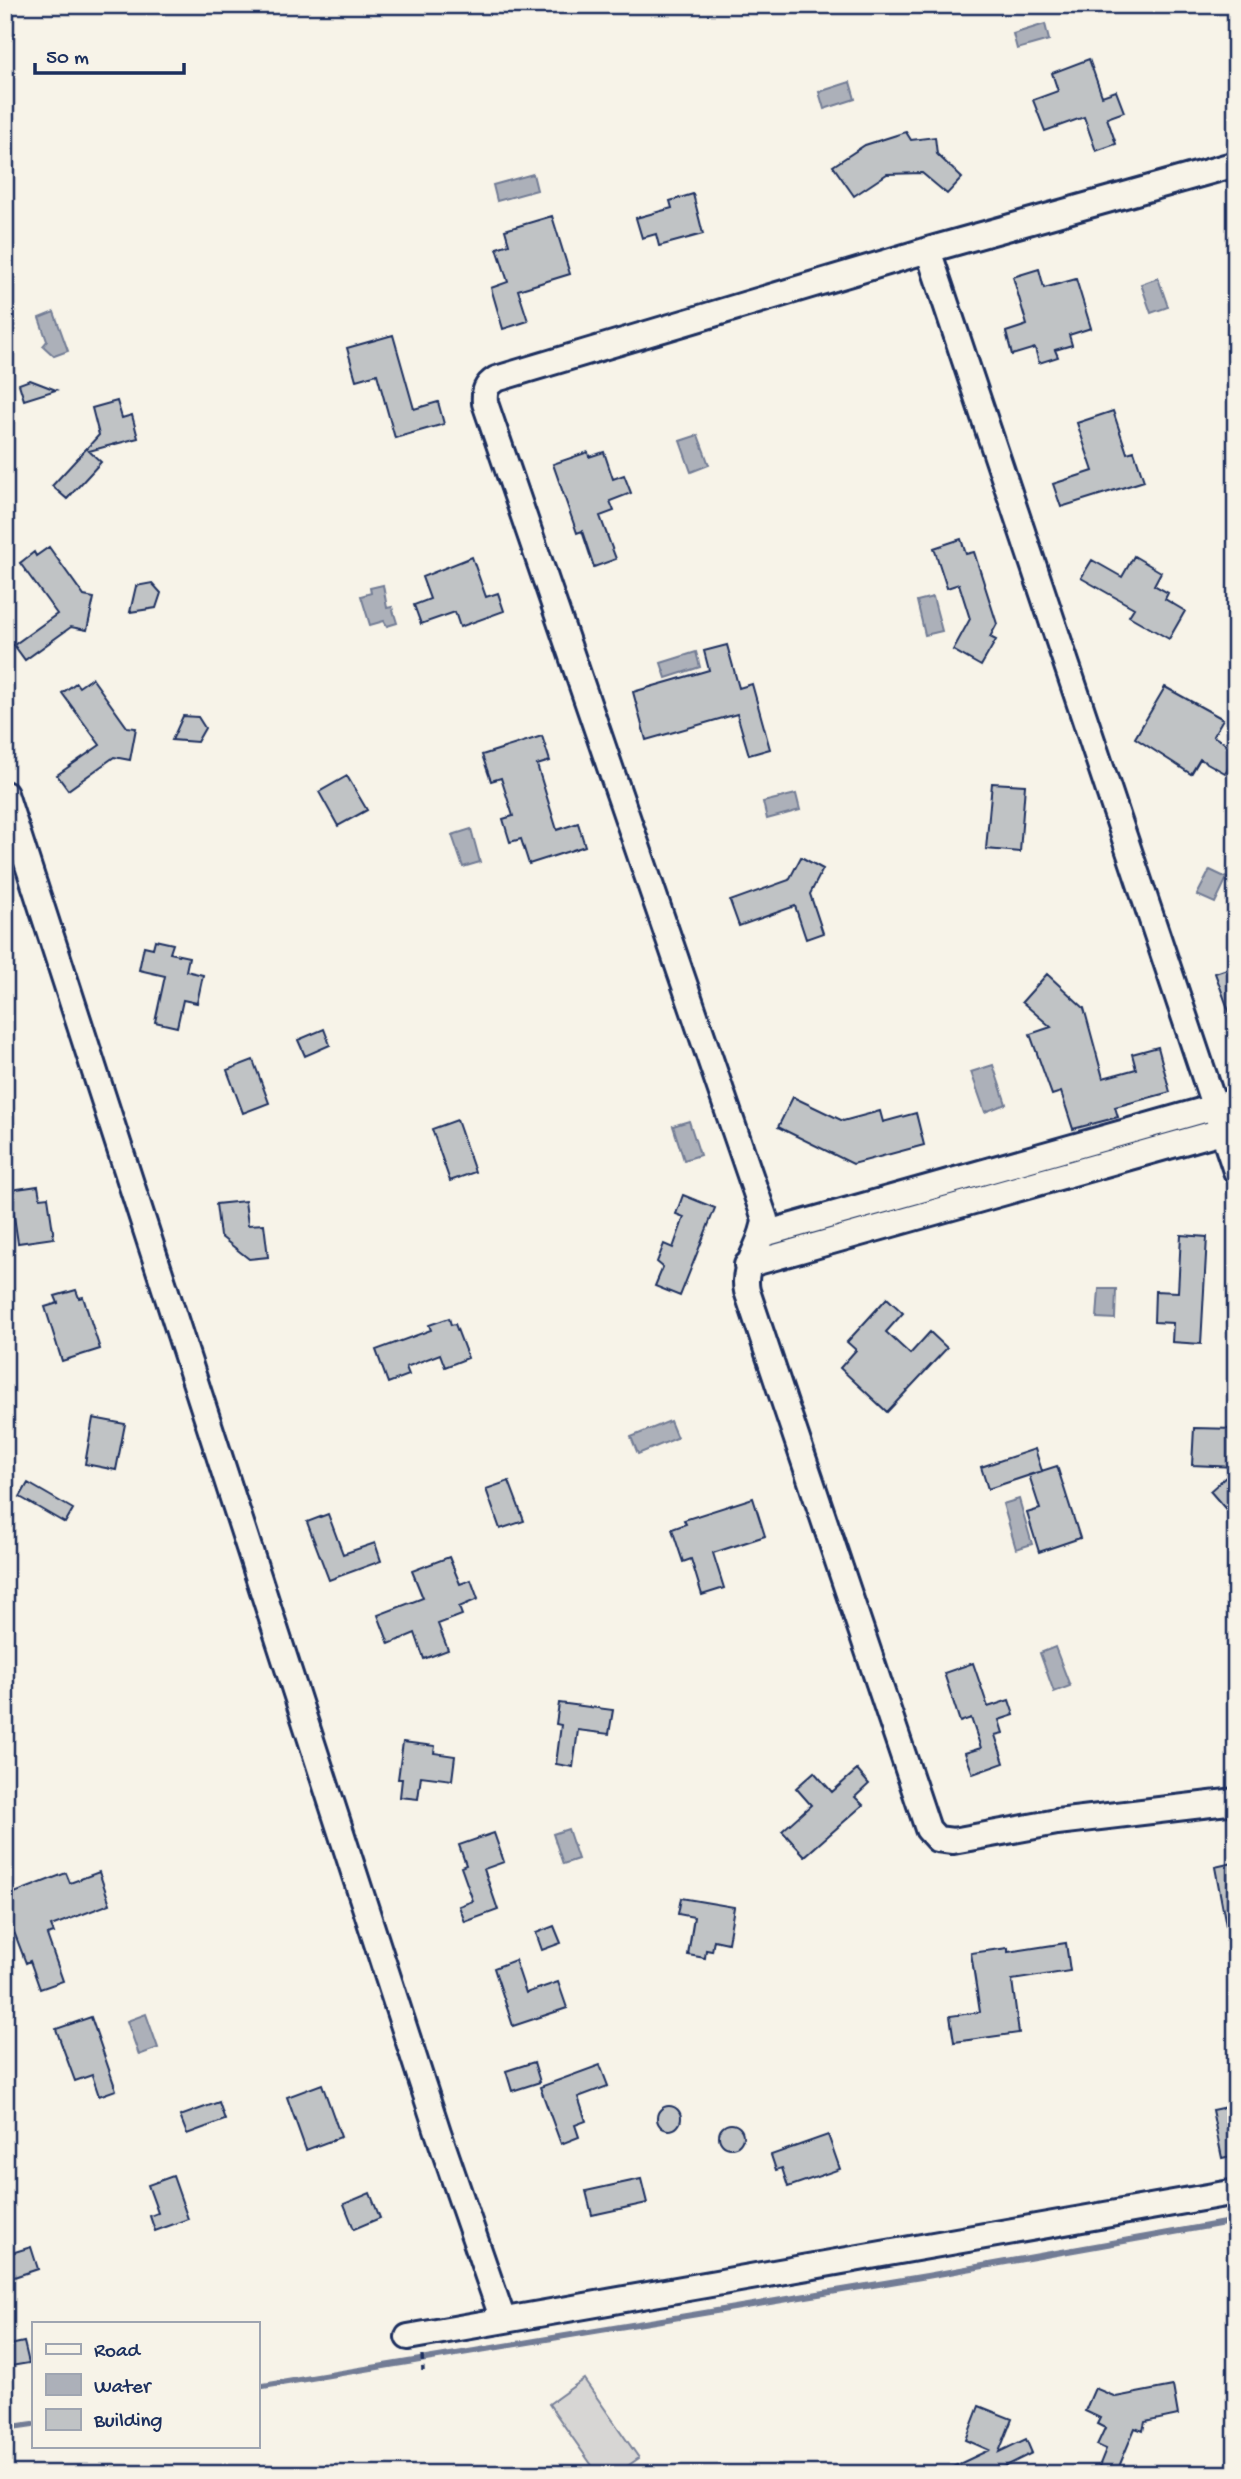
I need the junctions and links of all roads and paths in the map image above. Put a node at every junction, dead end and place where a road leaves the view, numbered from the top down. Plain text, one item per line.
1 (1236, 164) edge
2 (928, 250) junction
3 (5, 794) edge
4 (1227, 1116) edge
5 (1236, 1171) edge
6 (764, 1234) junction
7 (747, 1265) junction
8 (1236, 1801) edge
9 (1236, 2192) edge
10 (503, 2320) junction
11 (415, 2344) joint
12 (423, 2371) dead end

1 - 2 street
2 - 4 street
2 - 6 street
3 - 10 street
4 - 5 street
4 - 6 street
4 - 7 street
6 - 7 street
7 - 8 street
9 - 10 street
10 - 11 street
11 - 12 path

